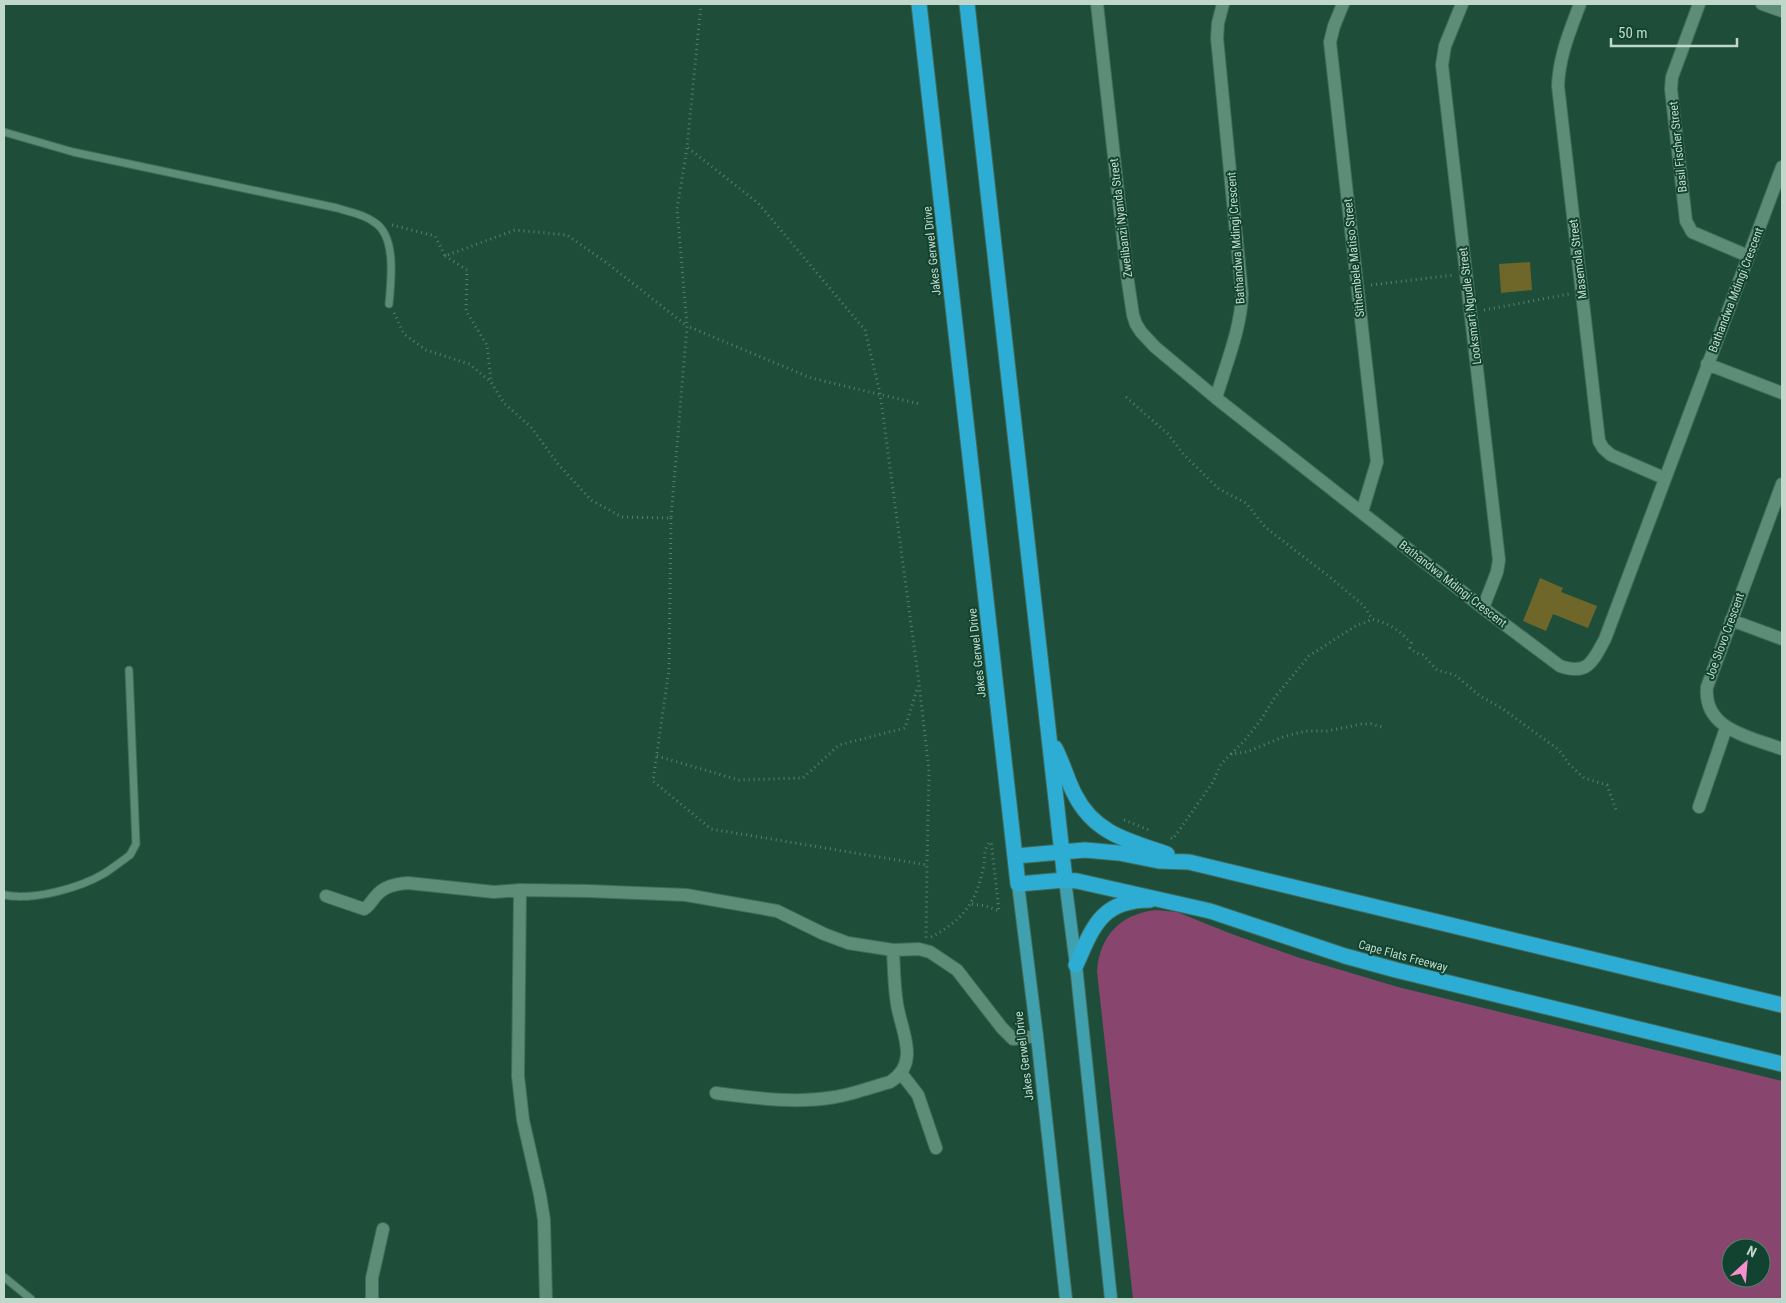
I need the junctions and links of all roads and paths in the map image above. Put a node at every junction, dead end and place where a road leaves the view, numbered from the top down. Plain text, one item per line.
1 (701, 4) edge
2 (919, 4) edge
3 (967, 4) edge
4 (1097, 4) edge
5 (1224, 4) edge
6 (1343, 4) edge
7 (1462, 4) edge
8 (1580, 4) edge
9 (1699, 4) edge
10 (1762, 4) edge
11 (1782, 11) edge
12 (4, 132) edge
13 (687, 148) junction
14 (1782, 167) edge
15 (369, 219) junction
16 (445, 256) junction
17 (1748, 256) junction
18 (1466, 273) junction
19 (1358, 287) junction
20 (1582, 292) junction
21 (389, 304) joint
22 (1470, 311) junction
23 (687, 326) junction
24 (1707, 364) junction
25 (491, 382) junction
26 (880, 393) junction
27 (1782, 393) edge
28 (1126, 397) dead end
29 (1216, 398) junction
30 (920, 404) dead end
31 (1664, 478) junction
32 (1782, 484) edge
33 (1362, 512) junction
34 (1777, 514) edge
35 (671, 518) junction
36 (1483, 608) junction
37 (1372, 619) junction
38 (1731, 620) junction
39 (1782, 639) edge
40 (129, 670) dead end
41 (919, 684) junction
42 (1382, 727) dead end
43 (1726, 728) junction
44 (1049, 738) junction
45 (1782, 749) edge
46 (1231, 754) junction
47 (657, 756) junction
48 (1699, 807) dead end
49 (1616, 810) dead end
50 (1121, 818) dead end
51 (1155, 832) dead end
52 (1164, 836) dead end
53 (1062, 851) junction
54 (1015, 856) junction
55 (1189, 862) junction
56 (928, 865) junction
57 (1065, 880) junction
58 (1018, 884) junction
59 (520, 890) junction
60 (4, 895) edge
61 (326, 896) dead end
62 (1172, 901) junction
63 (972, 904) junction
64 (922, 945) junction
65 (893, 950) junction
66 (1076, 965) junction
67 (1782, 1005) edge
68 (1037, 1036) junction
69 (1782, 1064) edge
70 (901, 1073) junction
71 (716, 1093) dead end
72 (936, 1148) dead end
73 (383, 1230) dead end
74 (4, 1277) edge
75 (31, 1299) edge
76 (372, 1299) edge
77 (546, 1299) edge
78 (1066, 1299) edge
79 (1111, 1299) edge

1 - 13 path
2 - 54 highway, Jakes Gerwel Drive
3 - 44 highway
4 - 29 street, Zwelibanzi Nyanda Street
5 - 29 street, Bathandwa Mdingi Crescent
6 - 19 street, Sithembele Matiso Street
7 - 18 street, Looksmart Ngudle Street
8 - 20 street, Masemola Street
9 - 17 street, Basil Fischer Street
10 - 11 street
12 - 15 lane
13 - 23 path
13 - 26 path
14 - 17 street, Bathandwa Mdingi Crescent
15 - 16 path
15 - 21 lane
16 - 23 path
16 - 25 path
17 - 24 street, Bathandwa Mdingi Crescent
18 - 19 path
18 - 22 street, Looksmart Ngudle Street
19 - 33 street, Sithembele Matiso Street
20 - 22 path
20 - 31 street, Masemola Street
21 - 25 path
22 - 36 street, Looksmart Ngudle Street
23 - 26 path
23 - 35 path
24 - 27 street
24 - 31 street, Bathandwa Mdingi Crescent
25 - 35 path
26 - 30 path
26 - 41 path
28 - 37 path
29 - 33 street, Bathandwa Mdingi Crescent
31 - 36 street, Bathandwa Mdingi Crescent
32 - 34 street, Joe Slovo Crescent
33 - 36 street, Bathandwa Mdingi Crescent
34 - 38 street, Joe Slovo Crescent
35 - 47 path
37 - 46 path
37 - 49 path
38 - 39 street
38 - 43 street, Joe Slovo Crescent
40 - 60 lane
41 - 47 path
41 - 56 path
42 - 46 path
43 - 45 street, Joe Slovo Crescent
43 - 48 street
44 - 53 highway
44 - 55 highway
46 - 52 path
47 - 56 path
50 - 51 path
53 - 54 highway
53 - 55 highway
53 - 57 highway
54 - 58 highway, Jakes Gerwel Drive
55 - 67 highway
56 - 64 path
57 - 58 highway, Cape Flats Freeway
57 - 62 highway, Cape Flats Freeway
57 - 66 main road
58 - 68 main road, Jakes Gerwel Drive
59 - 61 street
59 - 65 street
59 - 77 street
62 - 66 highway
62 - 69 highway, Cape Flats Freeway
63 - 63 path
63 - 64 path
64 - 65 street
64 - 68 street
65 - 70 street
66 - 79 main road
68 - 78 main road, Jakes Gerwel Drive
70 - 71 street
70 - 72 street
73 - 76 street
74 - 75 lane

